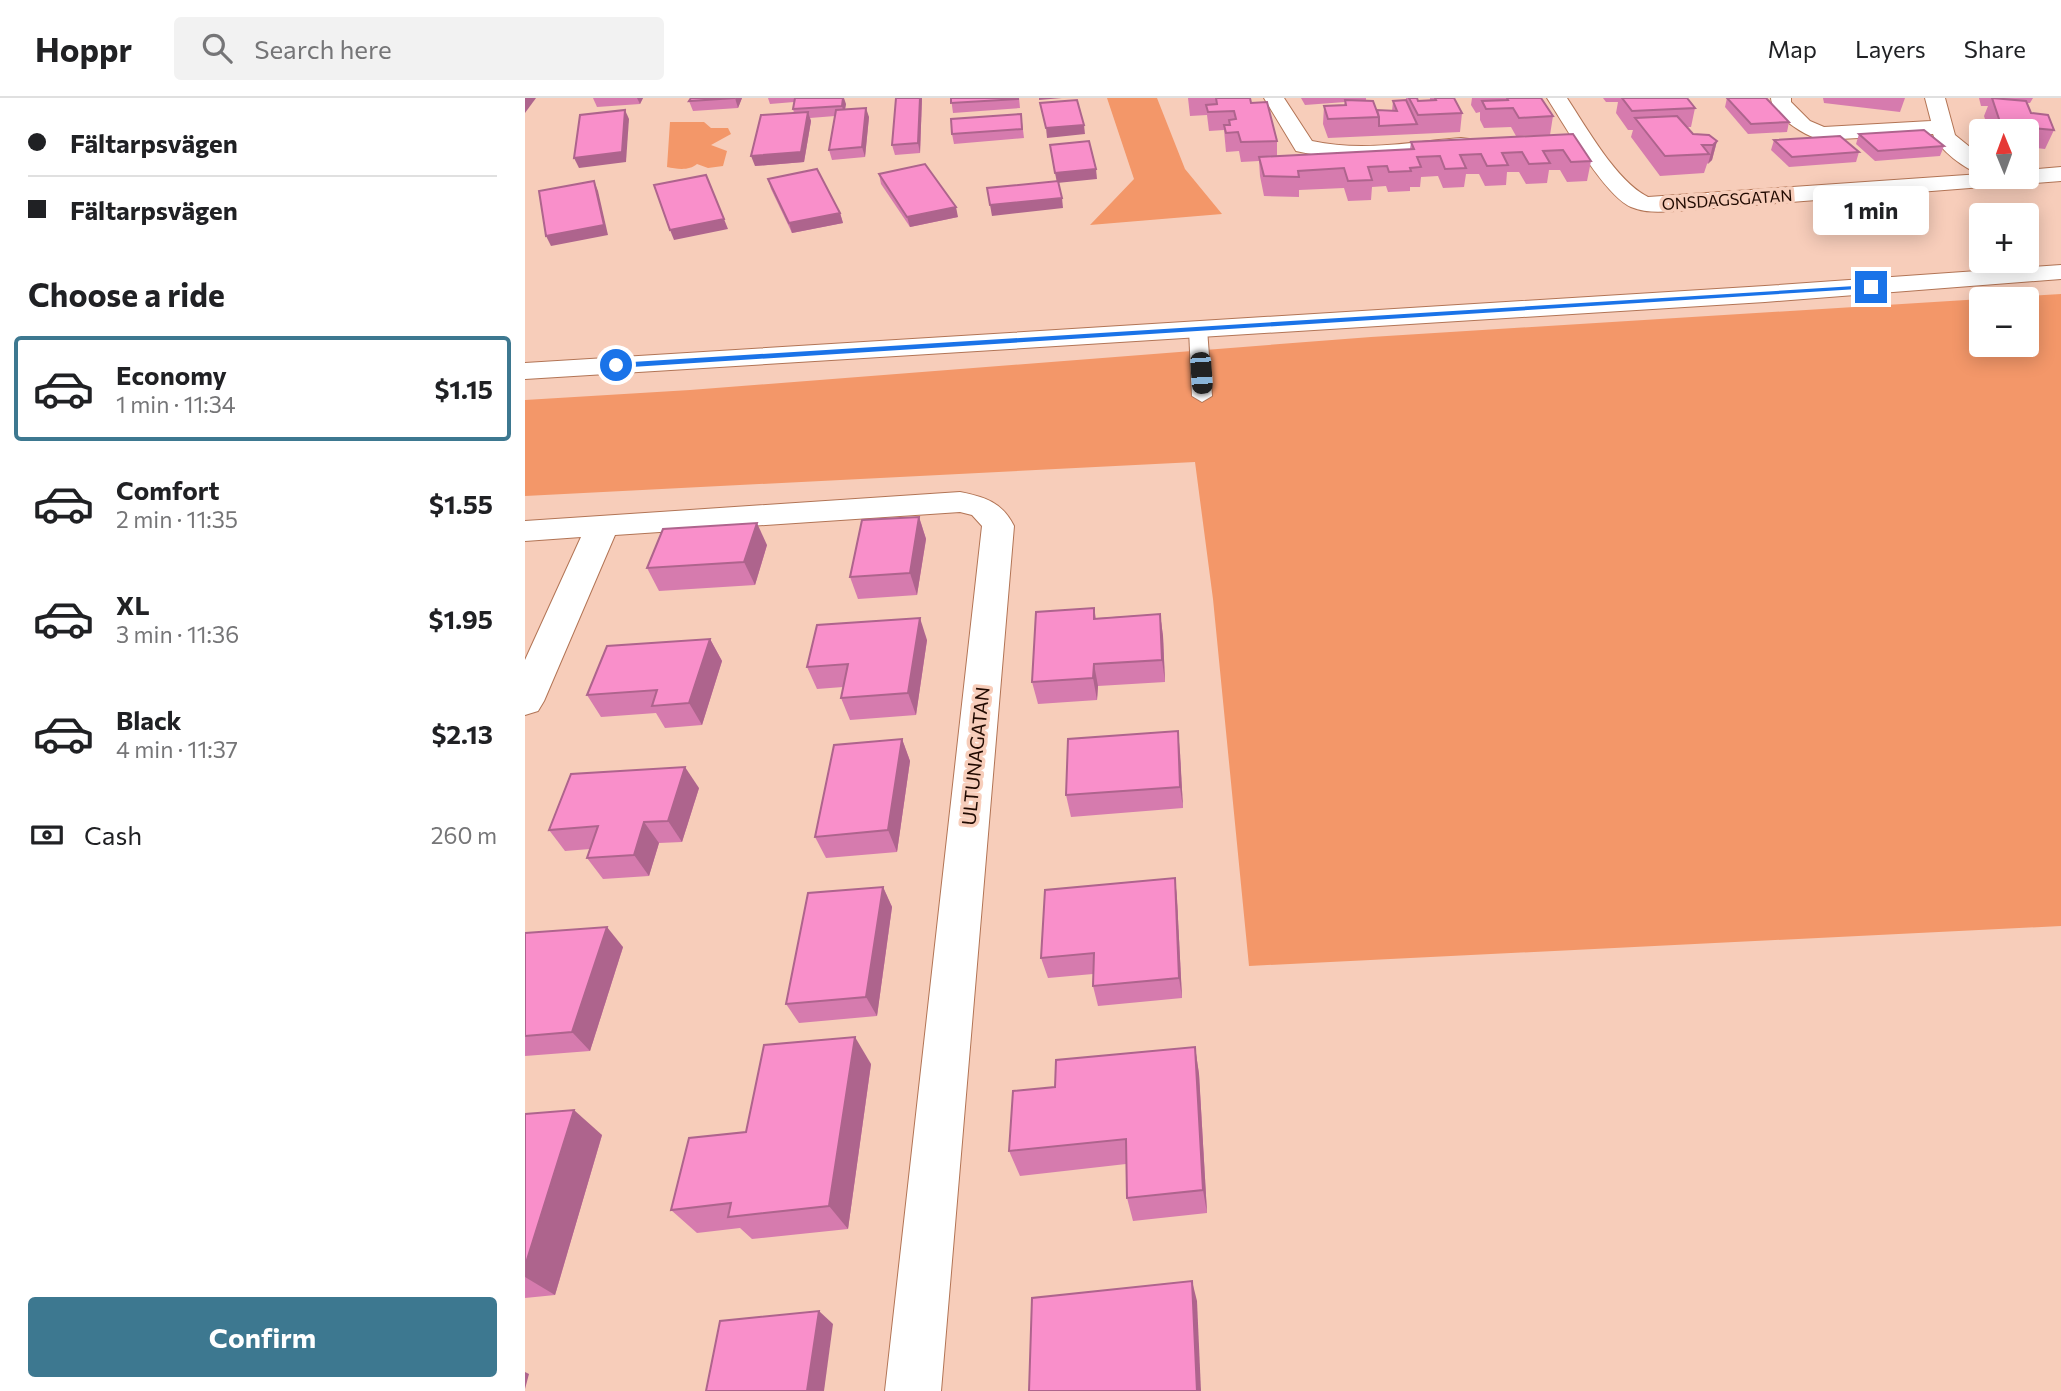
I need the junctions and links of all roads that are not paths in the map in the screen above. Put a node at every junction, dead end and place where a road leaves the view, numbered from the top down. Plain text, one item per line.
1 (1274, 98) edge
2 (1557, 98) edge
3 (1781, 98) edge
4 (1935, 98) edge
5 (1942, 127) junction
6 (1584, 138) junction
7 (1559, 139) edge
8 (1484, 143) edge
9 (1969, 157) edge
10 (2061, 174) edge
11 (1969, 176) edge
12 (2039, 176) edge
13 (2061, 272) edge
14 (2061, 279) edge
15 (1924, 284) junction
16 (1198, 329) junction
17 (525, 371) edge
18 (1202, 396) dead end
19 (603, 525) junction
20 (525, 531) edge
21 (525, 701) edge
22 (913, 1391) edge

1 - 8 street
2 - 6 street, ONSDAGSGATAN
3 - 5 street
4 - 5 street
5 - 9 street
6 - 7 street
6 - 11 street, ONSDAGSGATAN
10 - 12 street, ONSDAGSGATAN
13 - 15 street
14 - 15 street
15 - 16 street
16 - 17 street
16 - 18 lane
19 - 20 street, ULTUNAGATAN
19 - 21 street
19 - 22 street, ULTUNAGATAN

